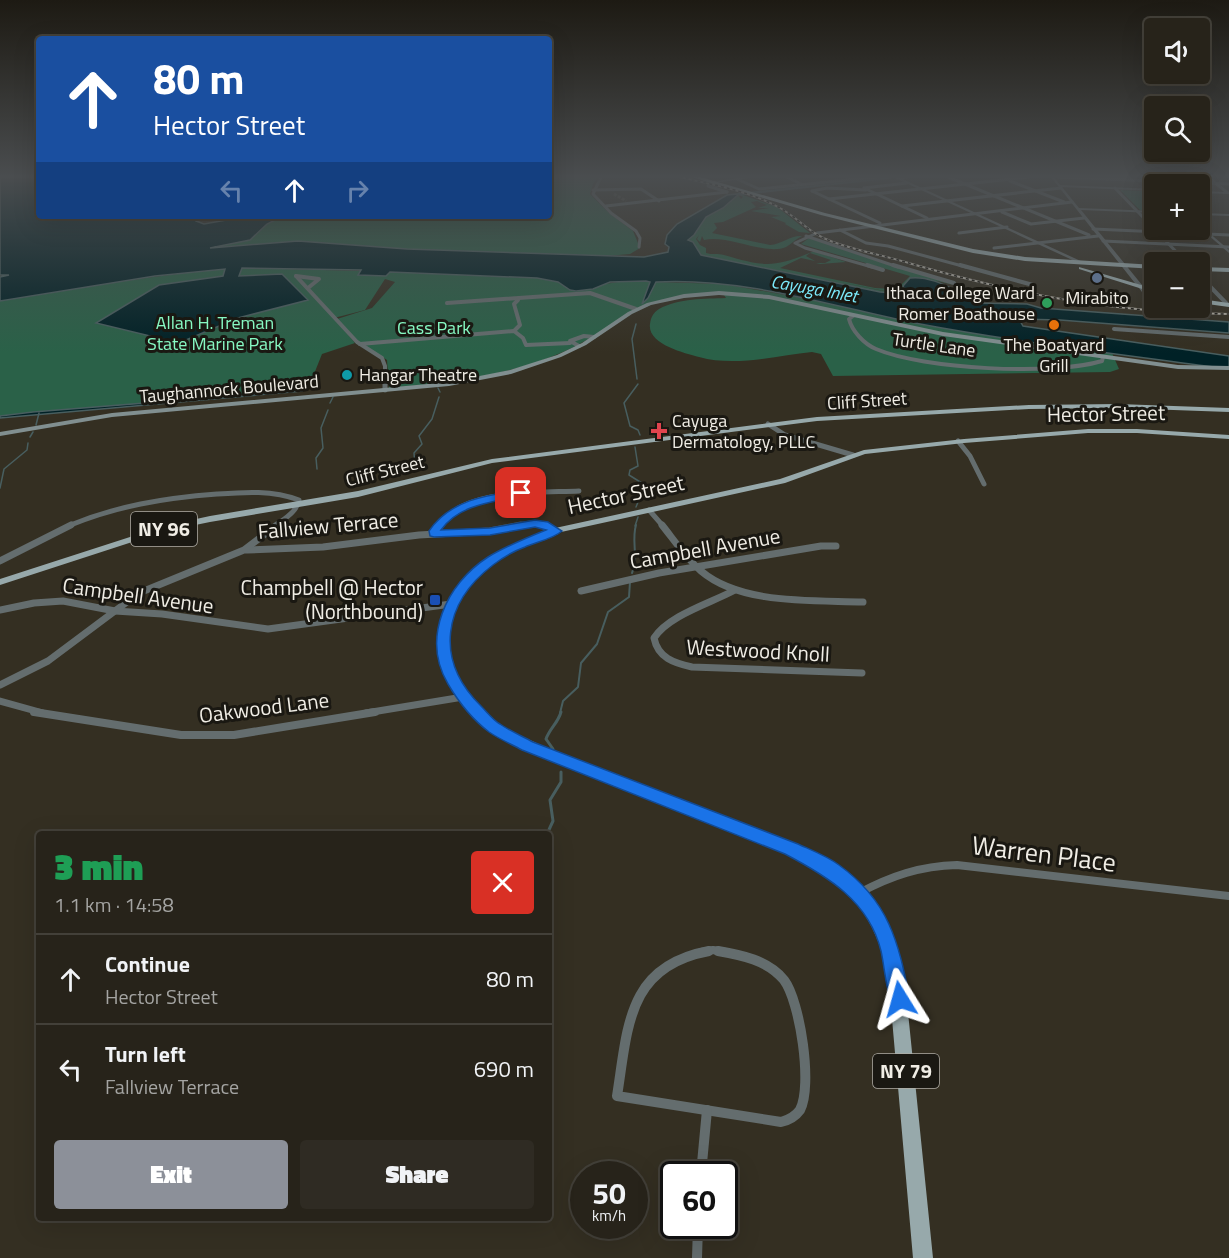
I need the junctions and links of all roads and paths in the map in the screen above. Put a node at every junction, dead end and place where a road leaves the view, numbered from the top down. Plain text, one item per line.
1 (639, 236) edge
2 (806, 236) joint
3 (851, 236) edge
4 (911, 236) edge
5 (1026, 236) edge
6 (1084, 236) edge
7 (1098, 236) edge
8 (1211, 236) edge
9 (1165, 240) edge
10 (1103, 241) junction
11 (1040, 242) junction
12 (1169, 244) junction
13 (639, 247) dead end
14 (1226, 247) edge
15 (994, 248) dead end
16 (1177, 252) edge
17 (1229, 252) edge
18 (1072, 258) junction
19 (1025, 259) junction
20 (1065, 262) junction
21 (1083, 263) junction
22 (1123, 265) junction
23 (1144, 266) edge
24 (1210, 269) edge
25 (883, 270) dead end
26 (1229, 270) edge
27 (954, 283) dead end
28 (1033, 285) dead end
29 (1140, 286) junction
30 (1210, 286) edge
31 (1144, 287) edge
32 (308, 288) junction
33 (1144, 292) edge
34 (518, 300) junction
35 (1210, 302) edge
36 (447, 303) dead end
37 (1228, 304) edge
38 (636, 309) junction
39 (852, 316) junction
40 (1114, 329) dead end
41 (514, 331) junction
42 (594, 337) junction
43 (1229, 337) edge
44 (570, 343) junction
45 (360, 344) junction
46 (579, 346) junction
47 (1103, 357) junction
48 (1229, 368) edge
49 (385, 390) junction
50 (1229, 410) edge
51 (768, 424) junction
52 (0, 434) edge
53 (1228, 438) edge
54 (958, 441) junction
55 (853, 455) junction
56 (984, 484) dead end
57 (579, 491) dead end
58 (299, 504) junction
59 (649, 510) junction
60 (556, 531) junction
61 (434, 534) junction
62 (836, 546) dead end
63 (244, 550) junction
64 (0, 561) edge
65 (696, 566) junction
66 (0, 582) edge
67 (735, 590) junction
68 (581, 591) dead end
69 (863, 602) dead end
70 (451, 604) junction
71 (0, 610) edge
72 (115, 611) junction
73 (862, 673) dead end
74 (0, 685) edge
75 (463, 697) junction
76 (0, 701) edge
77 (860, 893) junction
78 (1229, 897) edge
79 (707, 1110) junction
80 (702, 1161) edge
81 (698, 1239) edge
82 (697, 1258) edge
83 (922, 1258) edge

1 - 13 street
2 - 25 street
2 - 27 street
3 - 28 street
4 - 19 highway
5 - 11 street
6 - 11 street
7 - 10 street
8 - 14 street
9 - 12 street
10 - 12 street
10 - 22 street
11 - 15 street
11 - 18 street
12 - 14 street
12 - 16 street
14 - 17 street
18 - 20 street
18 - 21 street
19 - 20 highway
19 - 29 highway
20 - 21 highway
21 - 22 highway
22 - 23 highway
22 - 29 street
24 - 26 highway
29 - 31 highway
29 - 33 street
30 - 37 street
32 - 32 street
32 - 45 street
34 - 36 street
34 - 38 street
34 - 41 street
35 - 37 highway
38 - 39 main road, Taughannock Boulevard
38 - 42 main road, Taughannock Boulevard
39 - 47 main road, Taughannock Boulevard
39 - 47 street, Turtle Lane
40 - 43 street
41 - 44 street
41 - 45 street
42 - 44 street
42 - 46 main road, Taughannock Boulevard
44 - 46 street
45 - 49 street
46 - 49 main road, Taughannock Boulevard
47 - 48 main road, Taughannock Boulevard
49 - 52 main road, Taughannock Boulevard
50 - 51 main road, Cliff Street / NY 96
51 - 55 street
51 - 58 main road, Cliff Street / NY 96
53 - 54 main road, Hector Street / NY 79
54 - 55 main road, Hector Street / NY 79
54 - 56 street
55 - 59 main road, Hector Street / NY 79
57 - 61 street
58 - 63 street
58 - 64 street
58 - 66 main road, NY 96
59 - 60 main road, Hector Street / NY 79
59 - 65 street
60 - 61 street, Fallview Terrace
60 - 70 main road, Hector Street / NY 79
61 - 63 street, Fallview Terrace
62 - 65 street, Campbell Avenue
63 - 72 street
65 - 67 street
65 - 68 street, Campbell Avenue
67 - 69 street
67 - 73 street, Westwood Knoll
70 - 72 street, Campbell Avenue
70 - 75 main road, Hector Street / NY 79
71 - 72 street, Campbell Avenue
72 - 74 street
75 - 76 street, Oakwood Lane
75 - 77 main road, Hector Street / NY 79
77 - 78 street, Warren Place
77 - 83 main road, NY 79
79 - 79 street
79 - 80 street
81 - 82 street

